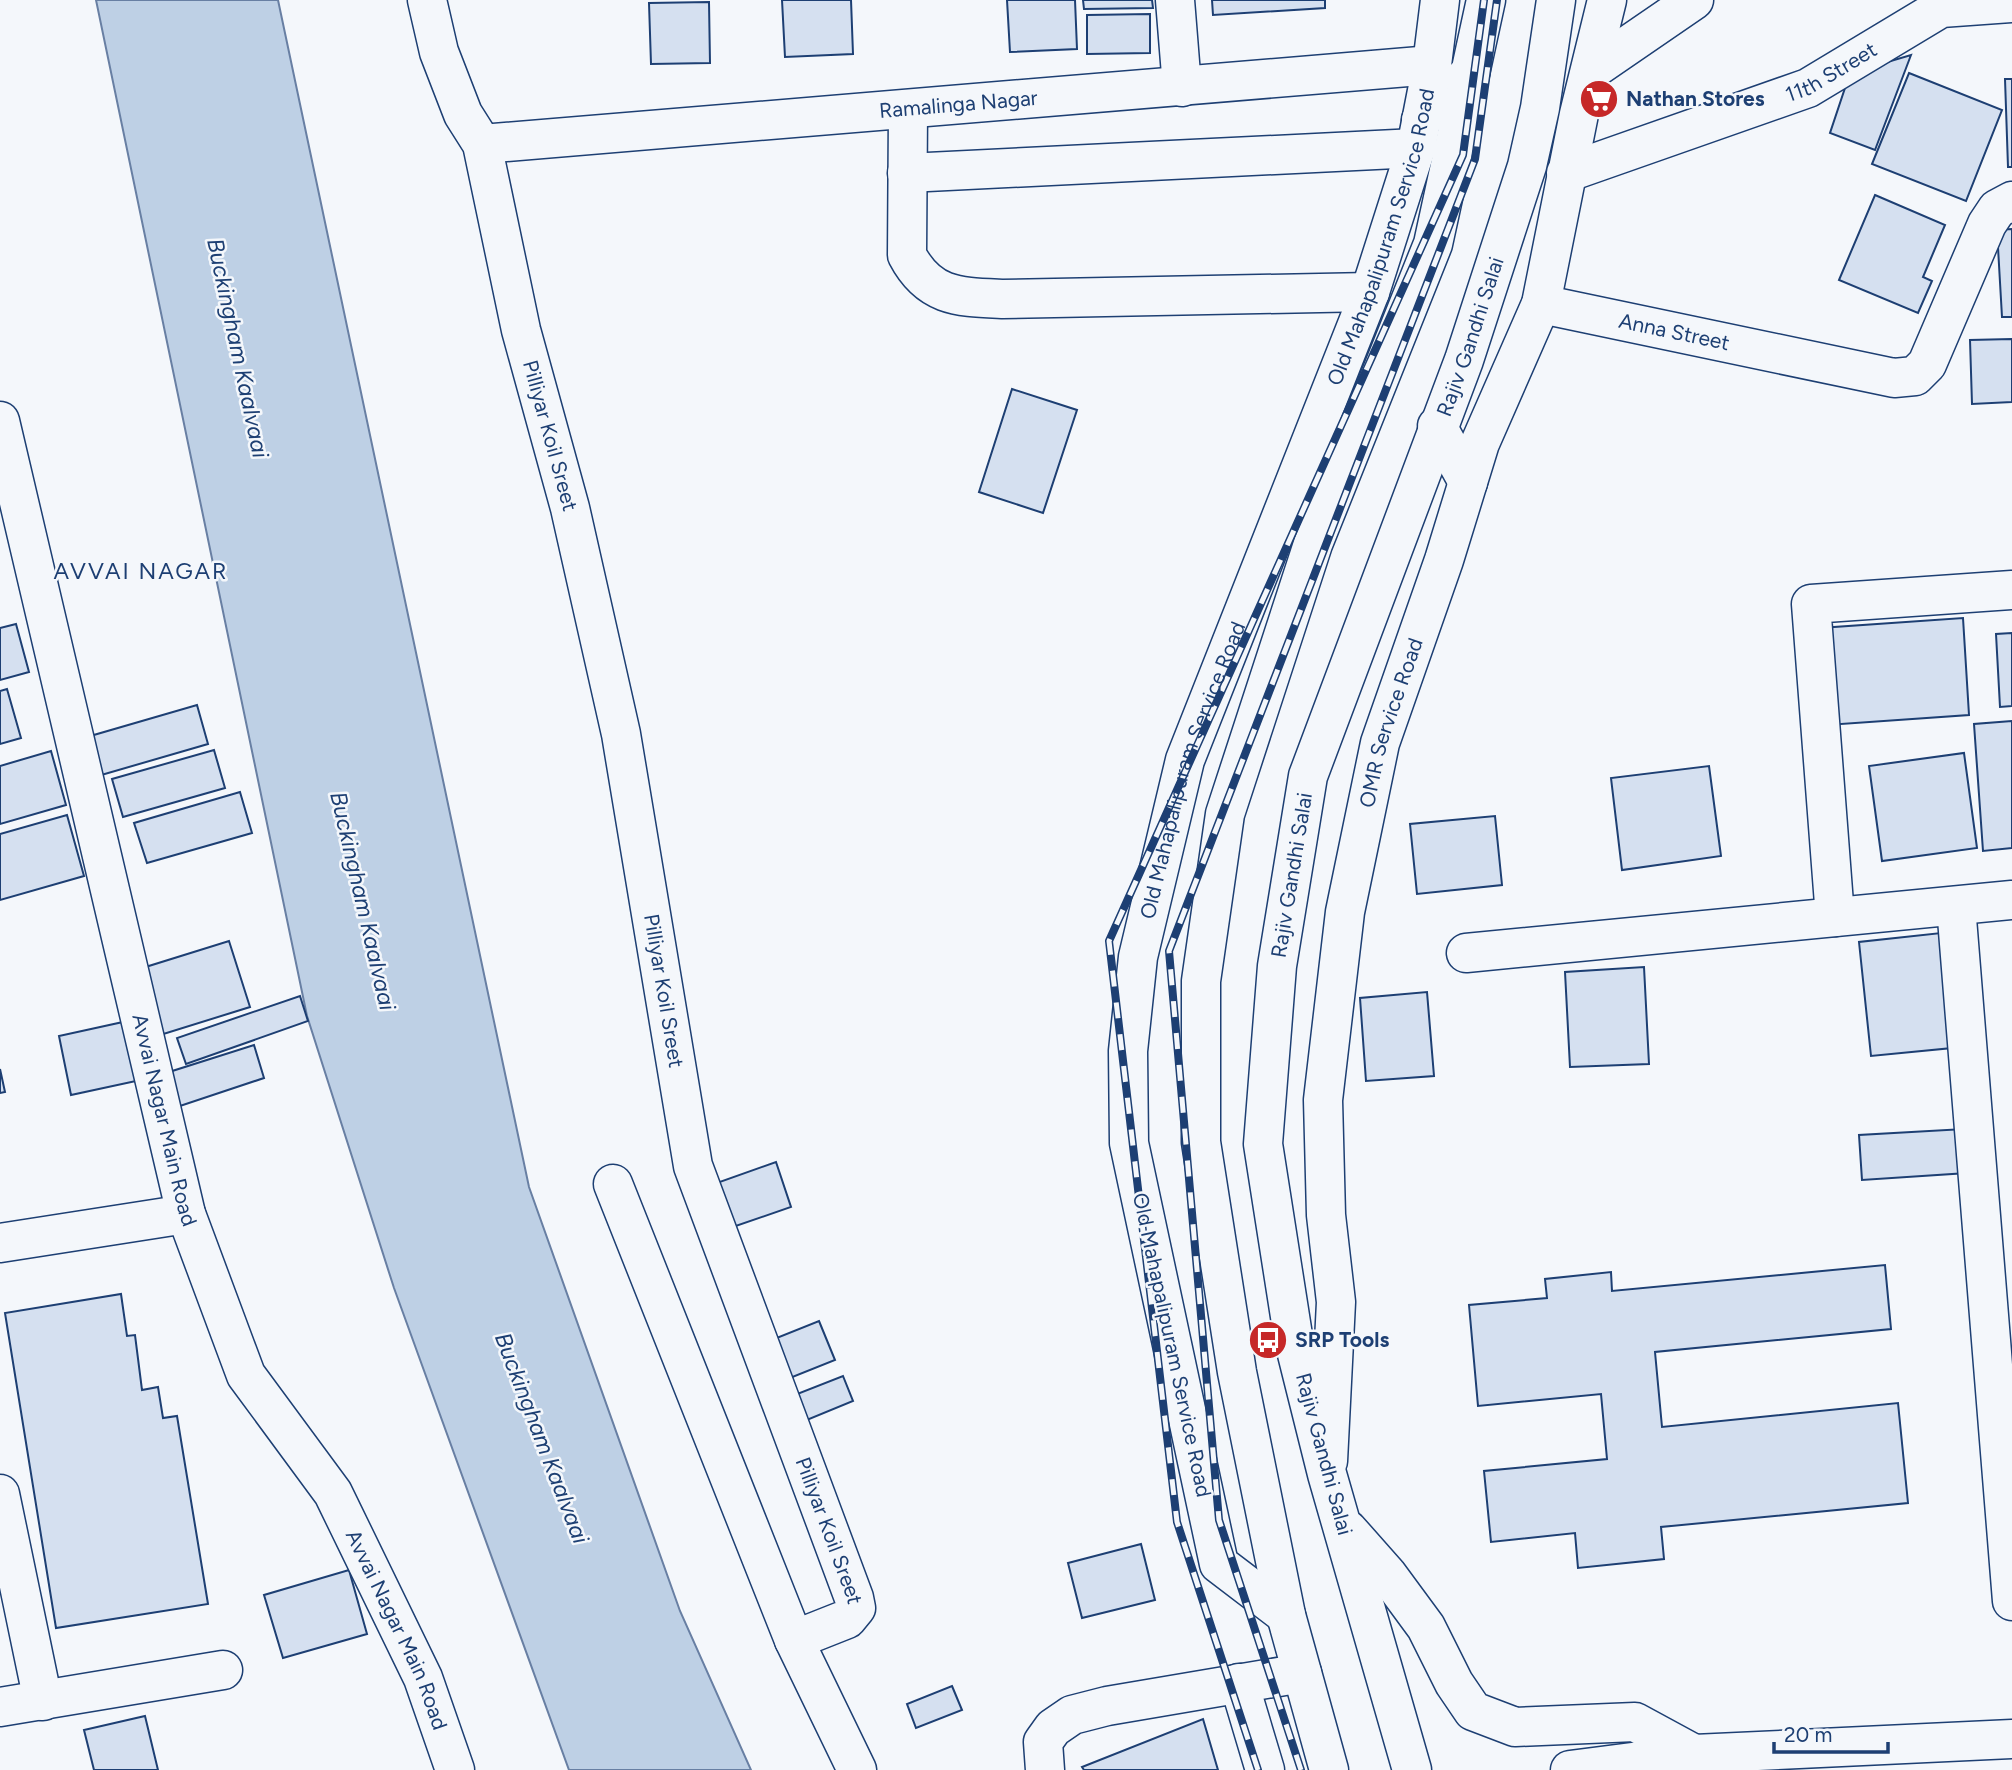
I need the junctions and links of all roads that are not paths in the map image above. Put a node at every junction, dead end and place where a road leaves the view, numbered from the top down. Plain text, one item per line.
1 (427, 0) edge
2 (1175, 0) edge
3 (1440, 0) edge
4 (1486, 0) edge
5 (1556, 0) edge
6 (1607, 0) edge
7 (1694, 0) edge
8 (2012, 4) edge
9 (1432, 65) junction
10 (1592, 70) junction
11 (1470, 73) junction
12 (1182, 87) junction
13 (908, 110) junction
14 (1418, 134) junction
15 (482, 144) junction
16 (907, 173) junction
17 (1566, 173) junction
18 (2012, 201) edge
19 (1370, 292) junction
20 (1541, 304) junction
21 (0, 421) edge
22 (1437, 426) junction
23 (1468, 482) junction
24 (2012, 590) edge
25 (2012, 900) edge
26 (1956, 906) junction
27 (1835, 917) junction
28 (1466, 953) dead end
29 (613, 1184) dead end
30 (187, 1214) junction
31 (0, 1243) edge
32 (1327, 1474) junction
33 (0, 1494) edge
34 (1342, 1524) junction
35 (2012, 1601) edge
36 (1286, 1615) junction
37 (794, 1640) junction
38 (223, 1670) dead end
39 (1302, 1673) junction
40 (1239, 1683) junction
41 (43, 1701) junction
42 (0, 1707) edge
43 (2012, 1739) edge
44 (1694, 1754) junction
45 (1328, 1769) edge
46 (455, 1770) edge
47 (857, 1770) edge
48 (1045, 1770) edge
49 (1265, 1770) edge
50 (1412, 1770) edge
51 (1570, 1770) edge

1 - 15 street
2 - 12 street
3 - 9 street, Old Mahapalipuram Service Road
4 - 11 street
5 - 22 street, Rajiv Gandhi Salai
6 - 10 street, OMR Service Road
7 - 10 street
8 - 17 street, 11th Street
9 - 12 street, Ramalinga Nagar
9 - 14 street, Old Mahapalipuram Service Road
10 - 17 street, OMR Service Road
11 - 14 street
11 - 36 street
12 - 13 street, Ramalinga Nagar
13 - 15 street, Ramalinga Nagar
13 - 16 street
14 - 16 street
14 - 19 street, Old Mahapalipuram Service Road
15 - 37 street, Pilliyar Koil Sreet
16 - 19 street
17 - 20 street, OMR Service Road
18 - 20 street, Anna Street
19 - 36 street, Old Mahapalipuram Service Road
20 - 23 street, OMR Service Road
21 - 30 street, Avvai Nagar Main Road
22 - 23 street
22 - 32 street, Rajiv Gandhi Salai
23 - 32 street, OMR Service Road
24 - 27 street
25 - 26 street
26 - 27 street
26 - 35 street
27 - 28 street
29 - 37 street
30 - 31 street
30 - 46 street, Avvai Nagar Main Road
32 - 34 street, Rajiv Gandhi Salai
33 - 41 street
34 - 44 street
34 - 50 street, Rajiv Gandhi Salai
36 - 39 street
37 - 47 street
38 - 41 street
39 - 40 street
39 - 45 street
40 - 48 street
40 - 49 street
41 - 42 street
43 - 44 street
44 - 51 street

